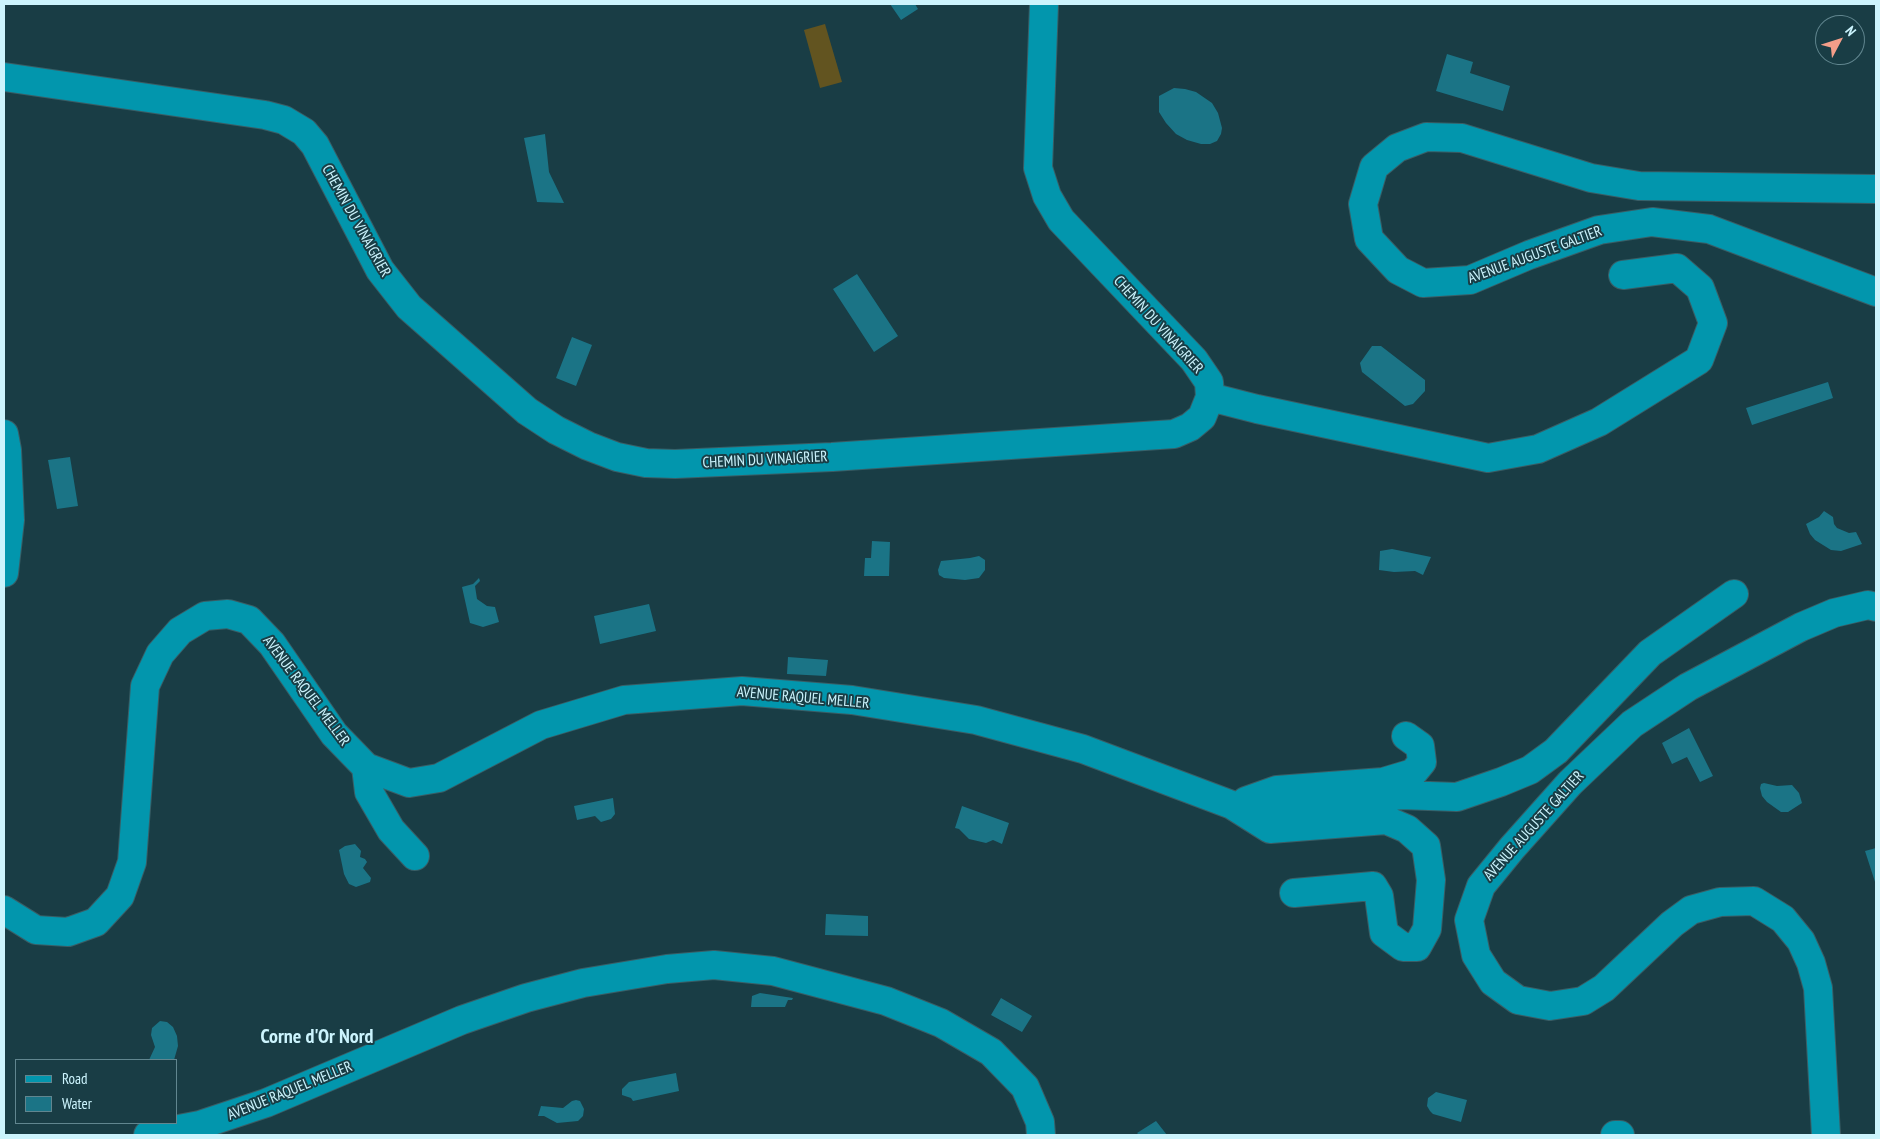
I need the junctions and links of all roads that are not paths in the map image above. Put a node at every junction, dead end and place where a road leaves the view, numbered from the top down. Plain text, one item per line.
1 (1044, 4) edge
2 (4, 77) edge
3 (1876, 189) edge
4 (1623, 275) dead end
5 (1876, 292) edge
6 (1210, 397) junction
7 (4, 434) edge
8 (4, 573) edge
9 (1734, 594) dead end
10 (1876, 607) edge
11 (1406, 736) dead end
12 (366, 767) junction
13 (1232, 805) junction
14 (414, 856) dead end
15 (1294, 893) dead end
16 (4, 910) edge
17 (148, 1135) edge
18 (1042, 1135) edge
19 (1615, 1135) edge
20 (1620, 1135) edge
21 (1826, 1135) edge

1 - 6 street, CHEMIN DU VINAIGRIER
2 - 6 street, CHEMIN DU VINAIGRIER
3 - 5 street, AVENUE AUGUSTE GALTIER
4 - 6 street
7 - 8 street
9 - 13 street
10 - 21 street, AVENUE AUGUSTE GALTIER
11 - 13 street
12 - 13 street, AVENUE RAQUEL MELLER
12 - 14 street
12 - 16 street, AVENUE RAQUEL MELLER
13 - 15 street
17 - 18 street, AVENUE RAQUEL MELLER
19 - 20 street

